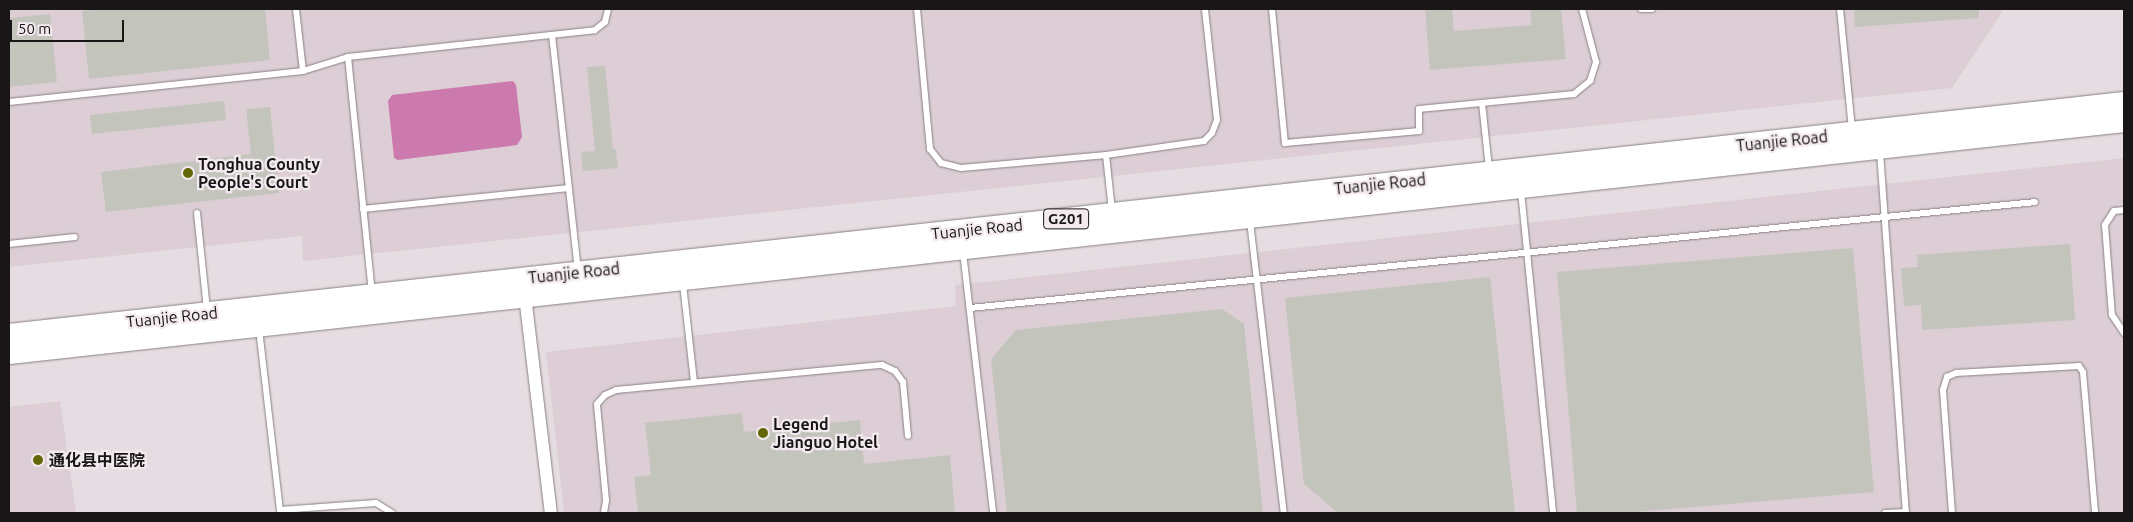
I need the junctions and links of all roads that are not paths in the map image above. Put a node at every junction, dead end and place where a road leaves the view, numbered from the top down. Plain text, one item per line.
1 (296, 9) edge
2 (608, 9) edge
3 (917, 9) edge
4 (1205, 9) edge
5 (1272, 9) edge
6 (1582, 9) edge
7 (1641, 9) edge
8 (1652, 9) edge
9 (1840, 9) edge
10 (552, 35) junction
11 (348, 57) junction
12 (303, 71) junction
13 (9, 102) edge
14 (1482, 103) junction
15 (2124, 103) edge
16 (2124, 121) edge
17 (1852, 133) junction
18 (1880, 148) junction
19 (1106, 155) junction
20 (1489, 172) junction
21 (1521, 187) junction
22 (568, 188) junction
23 (2035, 202) dead end
24 (364, 208) junction
25 (2124, 210) edge
26 (197, 213) dead end
27 (1112, 214) junction
28 (1250, 217) junction
29 (1885, 217) junction
30 (76, 237) dead end
31 (9, 244) edge
32 (963, 248) junction
33 (1527, 253) junction
34 (578, 272) junction
35 (683, 279) junction
36 (1257, 280) junction
37 (372, 295) junction
38 (525, 296) junction
39 (970, 308) junction
40 (207, 313) junction
41 (259, 326) junction
42 (2124, 333) edge
43 (9, 335) edge
44 (9, 353) edge
45 (694, 382) junction
46 (908, 436) dead end
47 (1906, 512) edge
48 (392, 513) edge
49 (551, 513) edge
50 (604, 513) edge
51 (993, 513) edge
52 (1284, 513) edge
53 (1553, 513) edge
54 (1885, 513) edge
55 (1952, 513) edge
56 (2095, 513) edge

1 - 12 lane
2 - 10 lane
3 - 19 lane
4 - 19 lane
5 - 14 lane
6 - 14 lane
7 - 8 lane
9 - 17 lane
10 - 11 lane
10 - 22 lane
11 - 12 lane
11 - 24 lane
12 - 13 lane
14 - 20 lane
15 - 17 highway, Tuanjie Road / G201
16 - 18 highway, Tuanjie Road / G201
17 - 20 highway, Tuanjie Road / G201
18 - 21 highway, Tuanjie Road / G201
18 - 29 lane
19 - 27 lane
20 - 27 highway, Tuanjie Road / G201
21 - 28 highway, Tuanjie Road / G201
21 - 33 lane
22 - 24 lane
22 - 34 lane
23 - 29 lane
24 - 37 lane
25 - 42 lane
26 - 40 lane
27 - 34 highway, Tuanjie Road / G201
28 - 32 highway, Tuanjie Road / G201
28 - 36 lane
29 - 33 lane
29 - 47 lane
30 - 31 lane
32 - 35 highway, Tuanjie Road / G201
32 - 39 lane
33 - 36 lane
33 - 53 lane
34 - 37 highway, Tuanjie Road / G201
35 - 38 highway, Tuanjie Road / G201
35 - 45 lane
36 - 39 lane
36 - 52 lane
37 - 40 highway, Tuanjie Road / G201
38 - 41 highway, Tuanjie Road / G201
38 - 49 street
39 - 51 lane
40 - 43 highway, Tuanjie Road / G201
41 - 44 highway, Tuanjie Road / G201
41 - 48 lane
45 - 46 lane
45 - 50 lane
47 - 54 lane
55 - 56 lane

